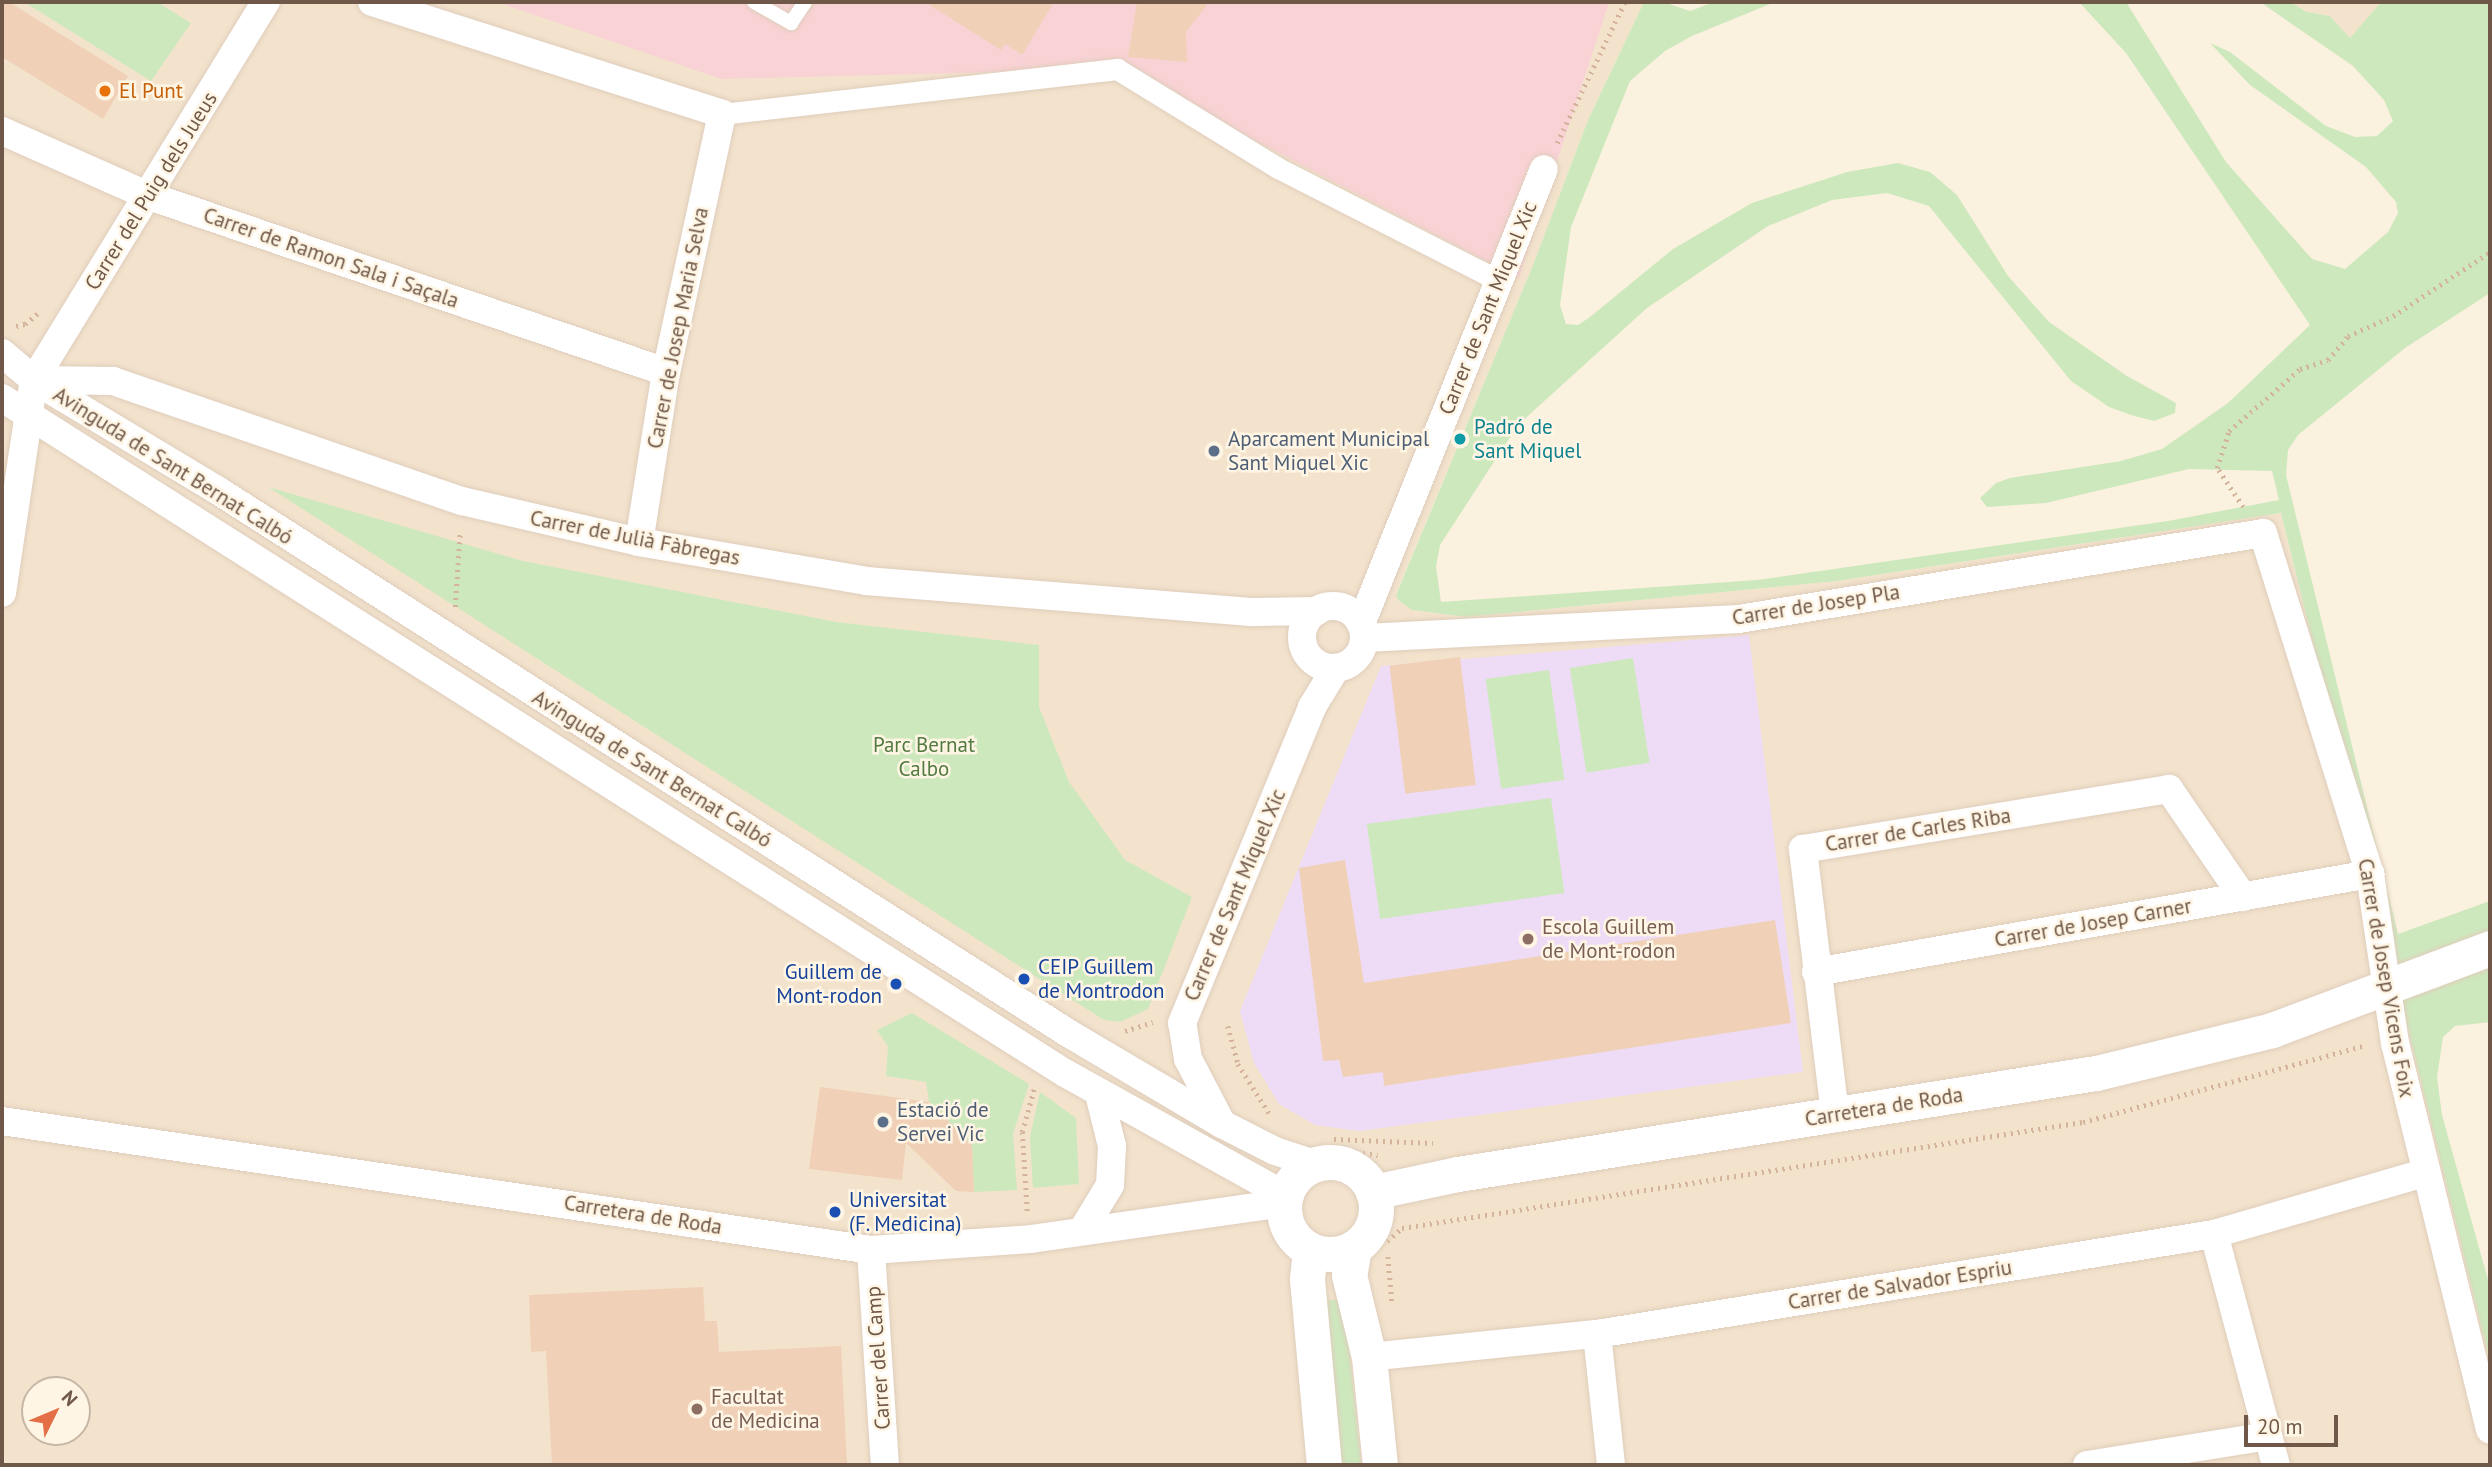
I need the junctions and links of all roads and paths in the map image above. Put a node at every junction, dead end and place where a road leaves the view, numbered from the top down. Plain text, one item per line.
1 (266, 2) edge
2 (372, 2) edge
3 (754, 2) edge
4 (805, 2) edge
5 (1625, 2) edge
6 (722, 114) junction
7 (2, 131) edge
8 (1544, 169) joint
9 (149, 197) junction
10 (2490, 252) edge
11 (1500, 281) junction
12 (41, 310) dead end
13 (4, 340) edge
14 (666, 372) junction
15 (34, 380) junction
16 (2, 398) edge
17 (30, 413) junction
18 (462, 501) junction
19 (2258, 533) junction
20 (639, 542) junction
21 (1383, 563) junction
22 (2, 593) edge
23 (1325, 609) junction
24 (1254, 612) junction
25 (455, 614) dead end
26 (1362, 631) junction
27 (1306, 652) junction
28 (1336, 668) junction
29 (2370, 874) junction
30 (2243, 897) junction
31 (2490, 948) edge
32 (1816, 972) junction
33 (2386, 985) junction
34 (1160, 1018) dead end
35 (1228, 1026) dead end
36 (1113, 1032) dead end
37 (2395, 1042) junction
38 (1045, 1090) dead end
39 (1099, 1094) junction
40 (1835, 1114) junction
41 (1278, 1118) dead end
42 (2, 1121) edge
43 (1222, 1124) junction
44 (1441, 1143) dead end
45 (1326, 1151) junction
46 (1384, 1155) dead end
47 (2424, 1173) junction
48 (1373, 1192) junction
49 (1285, 1199) junction
50 (1039, 1208) dead end
51 (1027, 1209) junction
52 (1082, 1231) junction
53 (2214, 1234) junction
54 (1031, 1240) junction
55 (1370, 1245) junction
56 (871, 1250) junction
57 (1310, 1250) junction
58 (1597, 1334) junction
59 (1369, 1357) junction
60 (2490, 1429) edge
61 (2268, 1436) junction
62 (885, 1465) edge
63 (1324, 1465) edge
64 (1380, 1465) edge
65 (1611, 1465) edge
66 (2087, 1465) edge
67 (2276, 1465) edge

1 - 9 street, Carrer del Puig dels Jueus
2 - 6 street
3 - 4 lane
5 - 8 path
6 - 11 street
6 - 14 street, Carrer de Josep Maria Selva
7 - 9 street, Carrer de Ramon Sala i Saçala
8 - 11 street, Carrer de Sant Miquel Xic
9 - 14 street, Carrer de Ramon Sala i Saçala
9 - 15 street, Carrer del Puig dels Jueus
10 - 19 path
11 - 21 street, Carrer de Sant Miquel Xic
12 - 13 path
13 - 15 street, Avinguda de Sant Bernat Calbó
14 - 20 street, Carrer de Josep Maria Selva
15 - 17 street
15 - 18 street, Carrer de Julià Fàbregas
15 - 43 street, Avinguda de Sant Bernat Calbó
16 - 17 street, Avinguda de Sant Bernat Calbó
17 - 22 street
17 - 39 street, Avinguda de Sant Bernat Calbó
18 - 20 street, Carrer de Julià Fàbregas
18 - 25 path
19 - 26 street, Carrer de Josep Pla
19 - 29 street, Carrer de Josep Vicens Foix
20 - 24 street, Carrer de Julià Fàbregas
21 - 23 street, Carrer de Sant Miquel Xic
21 - 26 street, Carrer de Sant Miquel Xic
23 - 24 street, Carrer de Julià Fàbregas
23 - 26 street
23 - 27 street
24 - 27 street
26 - 28 street
27 - 28 street
28 - 43 street, Carrer de Sant Miquel Xic
29 - 30 street, Carrer de Josep Carner
29 - 33 street, Carrer de Josep Vicens Foix
30 - 32 street, Carrer de Josep Carner
30 - 32 street, Carrer de Carles Riba
31 - 33 street, Carretera de Roda
32 - 40 street, Carrer de Carles Riba
33 - 37 street, Carrer de Josep Vicens Foix
33 - 40 street, Carretera de Roda
34 - 36 path, Carrer de Sant Miquel Xic
35 - 41 path
37 - 47 street, Carrer de Josep Vicens Foix
37 - 55 path
38 - 51 path
39 - 49 street, Avinguda de Sant Bernat Calbó
39 - 52 street
40 - 48 street, Carretera de Roda
42 - 56 street, Carretera de Roda
43 - 45 street, Avinguda de Sant Bernat Calbó
44 - 45 path
45 - 46 path
45 - 48 street
45 - 49 street
47 - 53 street, Carrer de Salvador Espriu
47 - 60 street, Carrer de Josep Vicens Foix
48 - 55 street
49 - 52 street, Carretera de Roda
49 - 57 street
50 - 51 path
51 - 54 path
52 - 54 street, Carretera de Roda
53 - 58 street, Carrer de Salvador Espriu
53 - 61 street
54 - 56 street, Carretera de Roda
55 - 57 street
55 - 59 street
56 - 62 street, Carrer del Camp
57 - 63 street
58 - 59 street, Carrer de Salvador Espriu
58 - 65 street
59 - 64 street
61 - 66 street
61 - 67 street

